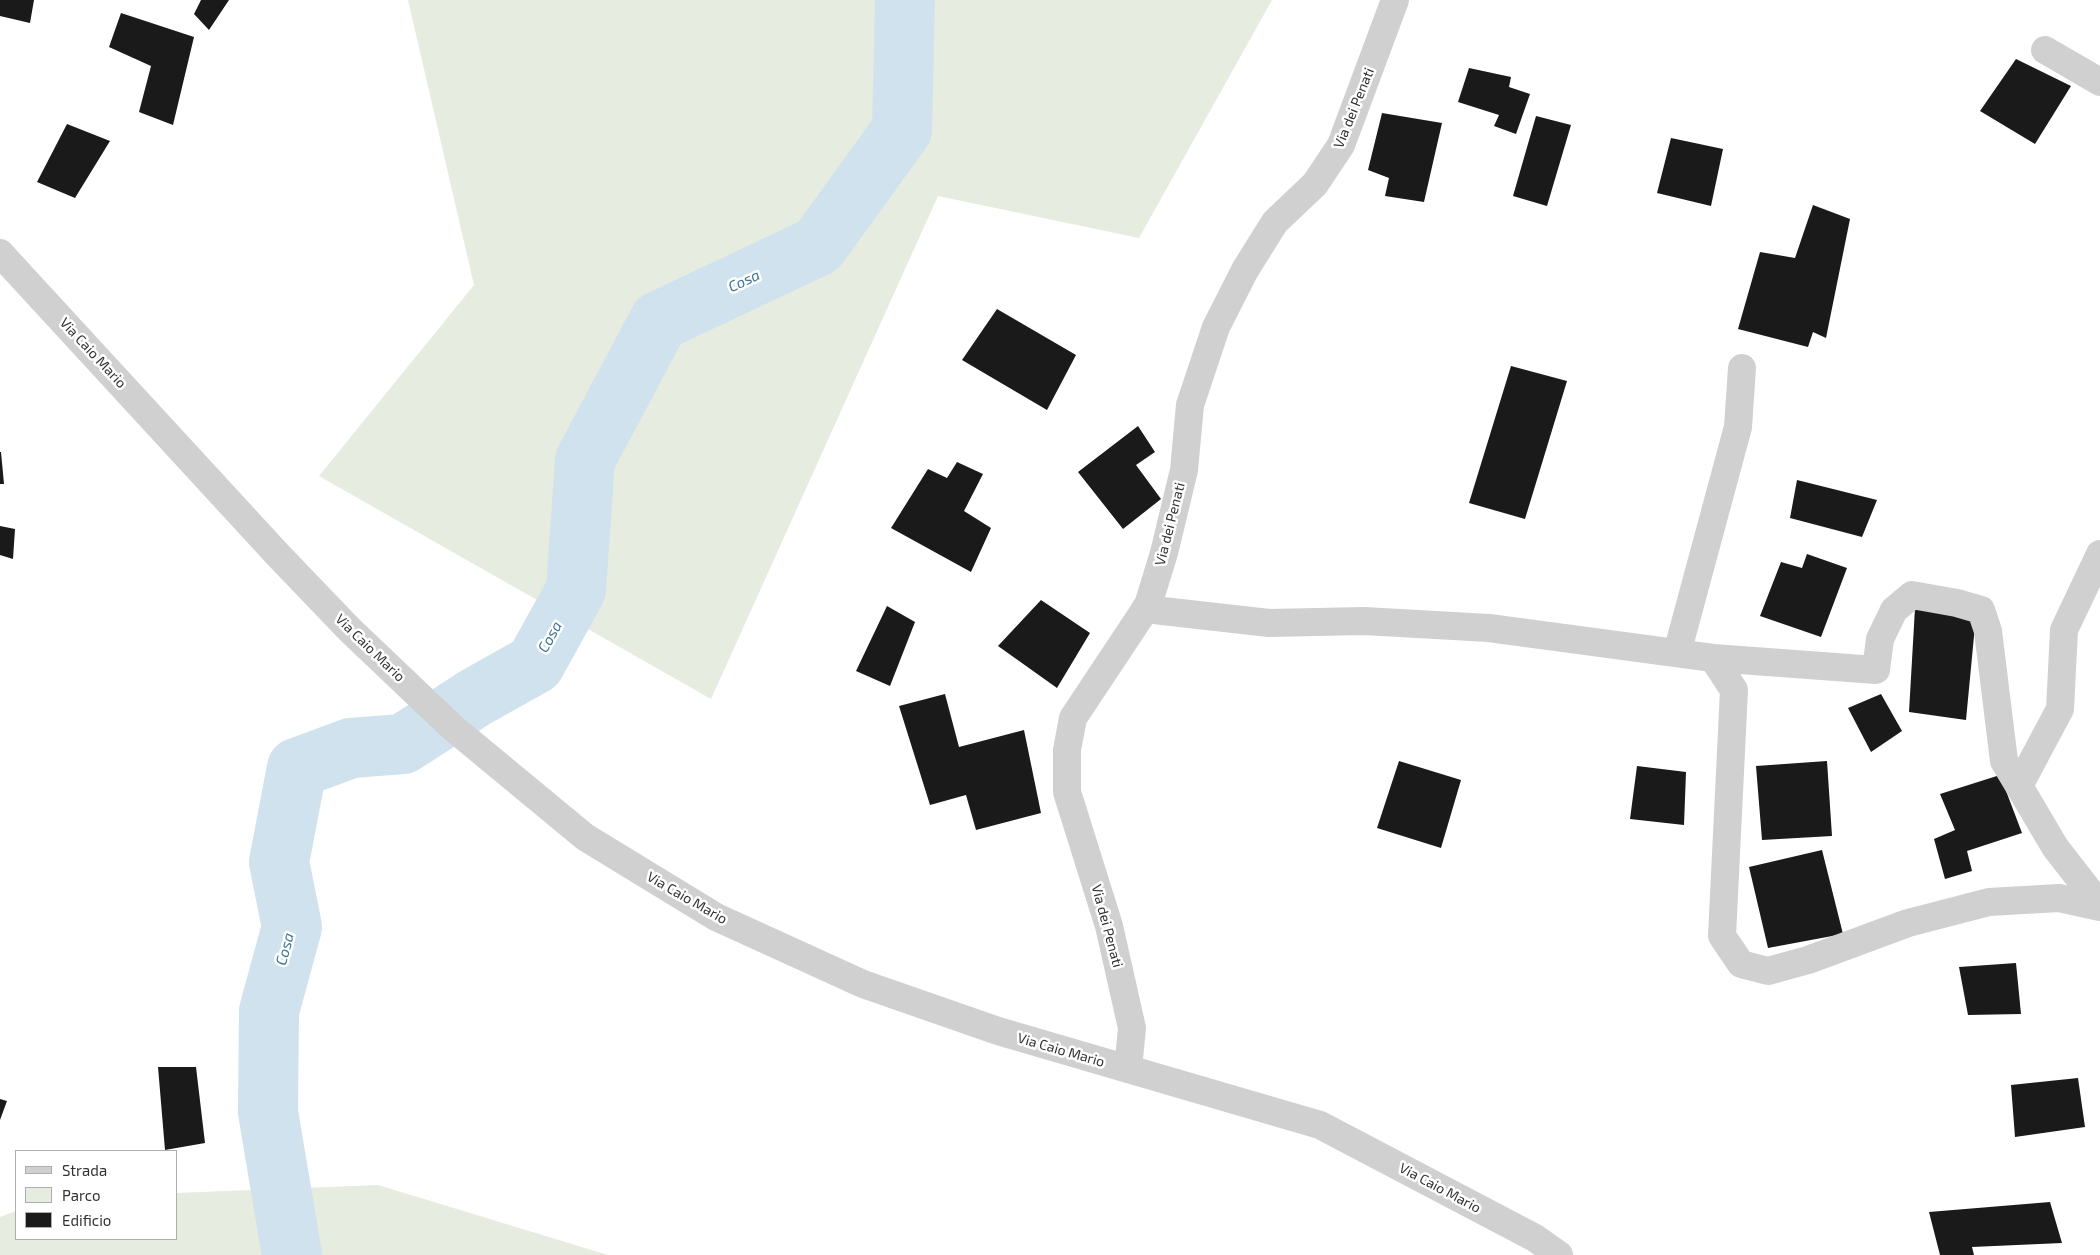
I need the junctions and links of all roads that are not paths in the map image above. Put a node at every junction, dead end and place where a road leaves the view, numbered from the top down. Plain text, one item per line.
1 (1395, 0) edge
2 (2045, 50) dead end
3 (2100, 82) edge
4 (0, 252) edge
5 (1742, 368) dead end
6 (2100, 554) edge
7 (1145, 609) junction
8 (1677, 653) junction
9 (1713, 658) junction
10 (2019, 786) junction
11 (2100, 906) edge
12 (1128, 1069) junction
13 (1559, 1255) edge

1 - 7 street, Via dei Penati
2 - 3 street
4 - 12 street, Via Caio Mario
5 - 8 street
6 - 10 street
7 - 8 street
7 - 12 street, Via dei Penati
8 - 9 street
9 - 10 street
9 - 11 street
10 - 11 street
12 - 13 street, Via Caio Mario

